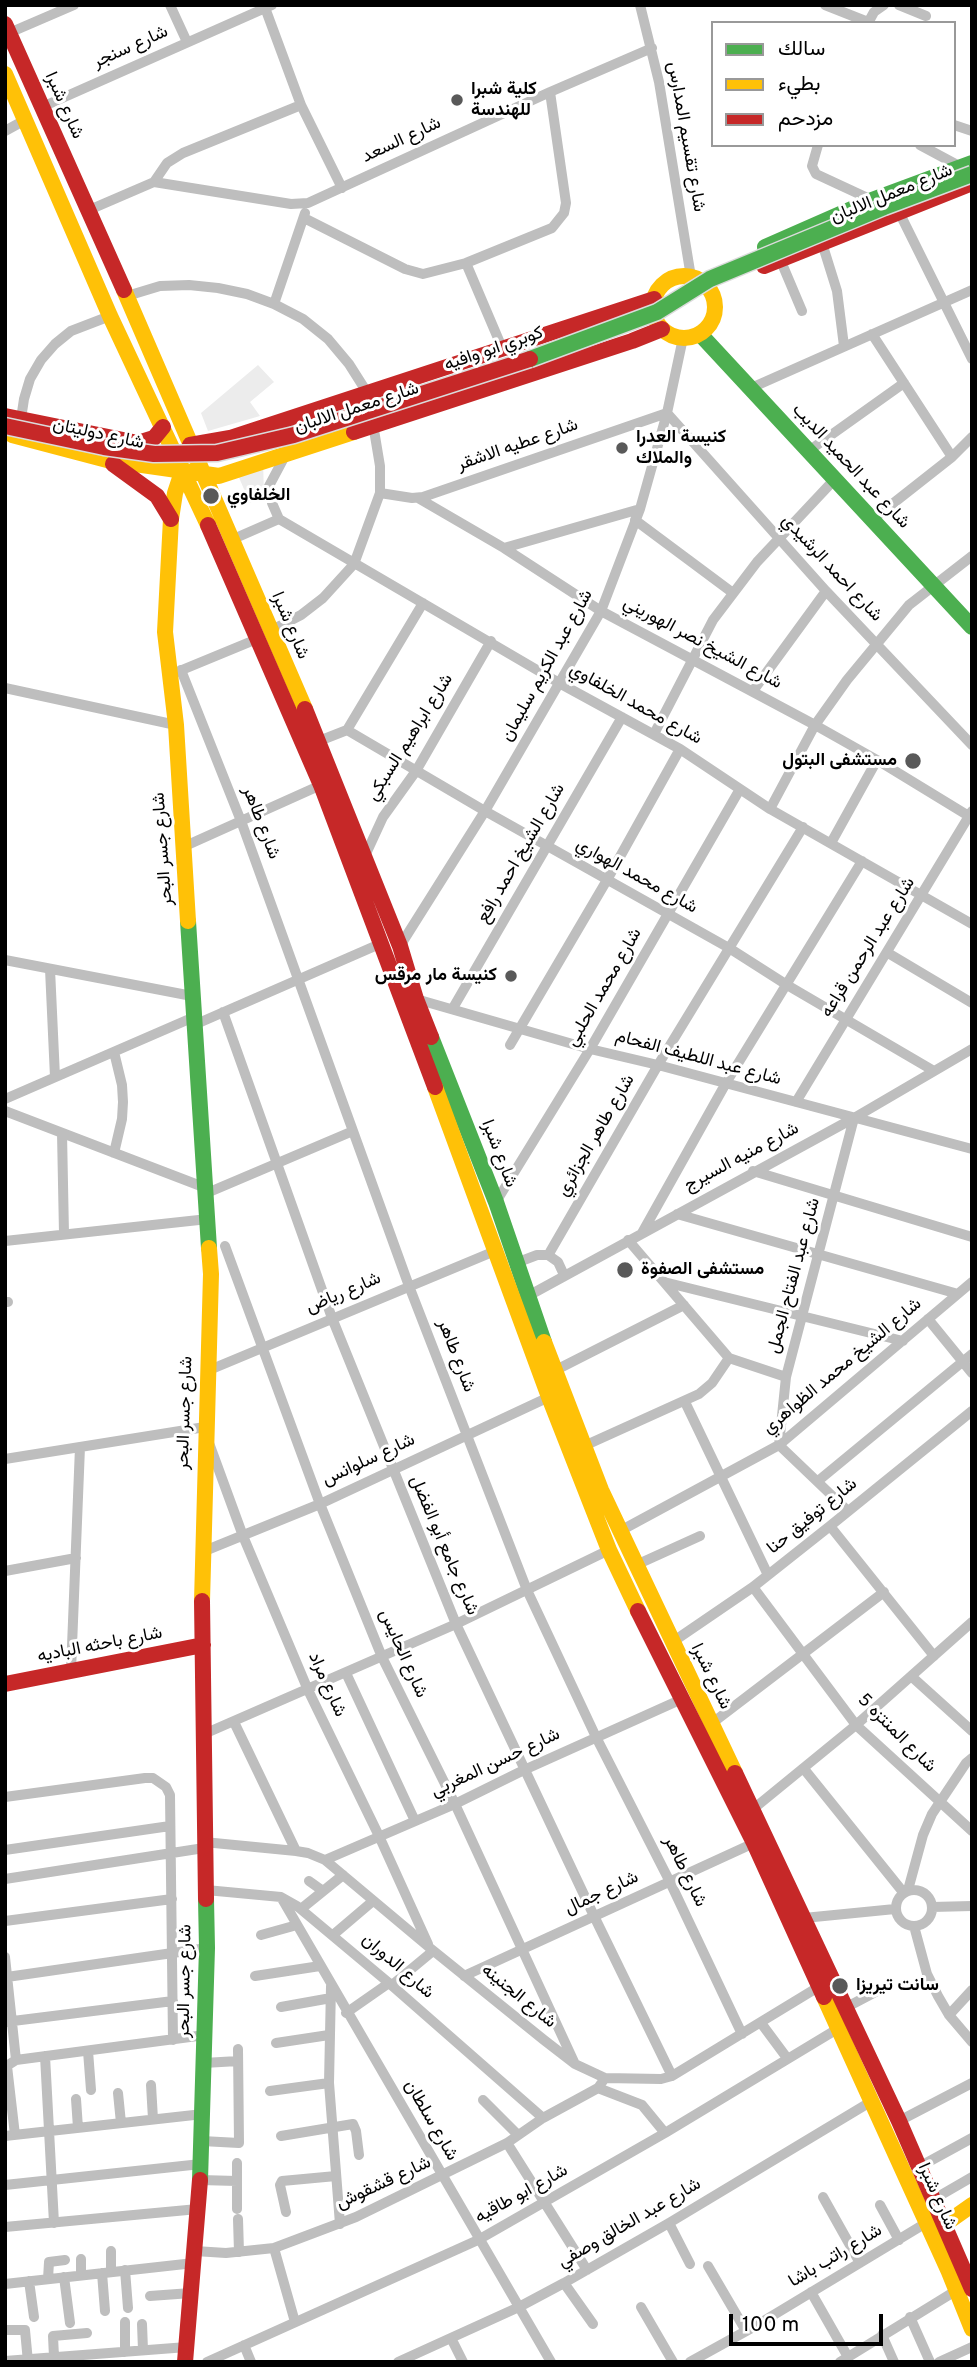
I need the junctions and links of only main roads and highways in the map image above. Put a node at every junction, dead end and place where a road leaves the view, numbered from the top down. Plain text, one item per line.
1 (7, 28) edge
2 (5, 74) edge
3 (968, 168) edge
4 (972, 183) edge
5 (78, 186) junction
6 (57, 194) junction
7 (97, 232) junction
8 (78, 240) junction
9 (698, 281) junction
10 (654, 299) junction
11 (662, 328) junction
12 (700, 334) junction
13 (13, 418) edge
14 (5, 426) edge
15 (163, 427) junction
16 (5, 434) edge
17 (190, 445) junction
18 (107, 460) junction
19 (183, 469) junction
20 (204, 475) junction
21 (171, 519) junction
22 (970, 621) edge
23 (264, 635) junction
24 (638, 1568) junction
25 (623, 1580) junction
26 (654, 1604) junction
27 (638, 1612) junction
28 (203, 1645) junction
29 (5, 1684) edge
30 (972, 2204) edge
31 (945, 2224) junction
32 (956, 2269) junction
33 (964, 2289) edge
34 (972, 2329) edge
35 (186, 2354) edge

1 - 5 main road, شارع شبرا
2 - 6 main road, شارع شبرا
3 - 9 main road, شارع معمل الالبان
3 - 14 main road, كوبري ابو وافيه, bridge
4 - 9 main road, شارع معمل الالبان
5 - 6 main road
5 - 7 main road, شارع شبرا
6 - 8 main road, شارع شبرا
7 - 8 main road
7 - 17 main road, شارع شبرا
8 - 15 main road, شارع شبرا
9 - 10 main road
9 - 12 main road
10 - 11 main road
10 - 17 main road, شارع معمل الالبان
11 - 12 main road
11 - 20 main road, شارع معمل الالبان
12 - 22 main road, شارع عبد الحميد الديب
13 - 15 main road, شارع دوليتان
15 - 19 main road, شارع شبرا
16 - 18 main road, شارع دوليتان
17 - 20 main road, شارع شبرا
18 - 19 main road, شارع دوليتان
18 - 21 main road
19 - 20 main road, شارع معمل الالبان
19 - 21 main road, شارع جسر البحر
19 - 23 main road, شارع شبرا
20 - 23 main road, شارع شبرا
21 - 28 main road, شارع جسر البحر
23 - 24 main road, شارع شبرا
23 - 25 main road, شارع شبرا
24 - 25 main road
24 - 26 main road, شارع شبرا
25 - 27 main road, شارع شبرا
26 - 27 main road
26 - 31 main road, شارع شبرا
27 - 32 main road, شارع شبرا
28 - 29 main road, شارع باحثه الباديه
28 - 35 main road, شارع جسر البحر
30 - 31 main road
31 - 32 main road, شارع شبرا
32 - 33 main road, شارع شبرا
33 - 34 main road, شارع شبرا

